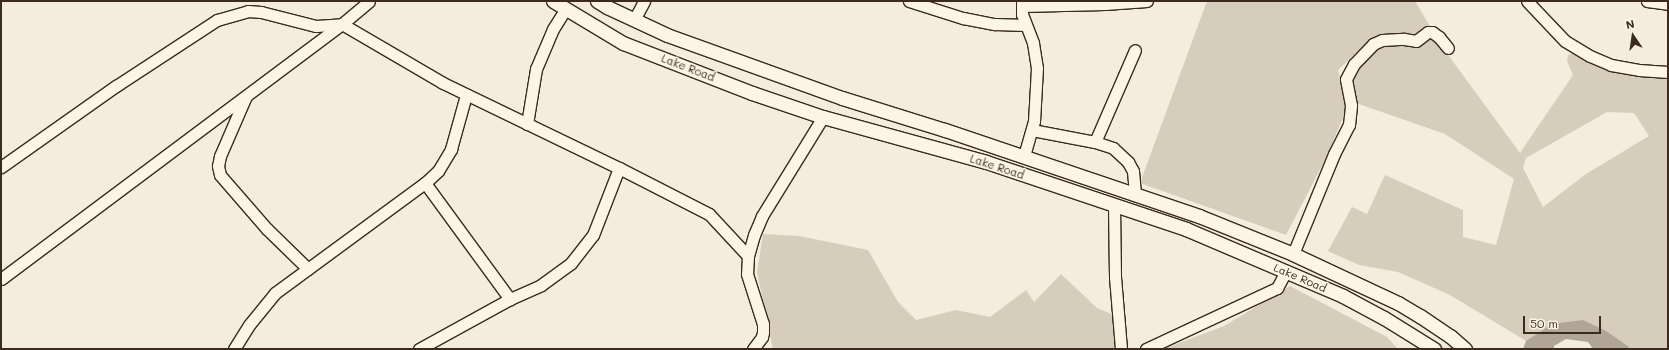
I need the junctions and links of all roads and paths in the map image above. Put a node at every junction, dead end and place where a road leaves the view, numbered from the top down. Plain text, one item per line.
1 (369, 1) edge
2 (553, 1) edge
3 (597, 1) edge
4 (644, 1) edge
5 (910, 1) edge
6 (1147, 1) edge
7 (1527, 1) edge
8 (1647, 1) edge
9 (1084, 3) edge
10 (1022, 4) edge
11 (1668, 4) edge
12 (566, 10) junction
13 (634, 20) junction
14 (342, 24) junction
15 (1025, 25) junction
16 (1448, 48) dead end
17 (1135, 50) dead end
18 (1668, 72) edge
19 (247, 94) junction
20 (466, 95) junction
21 (823, 117) junction
22 (527, 124) junction
23 (1032, 130) junction
24 (1095, 142) junction
25 (1024, 157) junction
26 (1, 167) edge
27 (619, 168) junction
28 (425, 183) junction
29 (1135, 194) junction
30 (1114, 205) junction
31 (1293, 254) junction
32 (748, 256) junction
33 (308, 269) junction
34 (1285, 273) junction
35 (1, 279) edge
36 (510, 299) junction
37 (235, 349) edge
38 (419, 349) edge
39 (754, 349) edge
40 (1121, 349) edge
41 (1146, 349) edge
42 (1434, 349) edge
43 (1465, 349) edge

1 - 14 street
2 - 12 main road, Lake Road
3 - 13 main road, Lake Road
4 - 13 street
5 - 15 street
6 - 9 street
7 - 18 street
8 - 11 street
9 - 10 street
10 - 15 street
12 - 21 main road, Lake Road
12 - 22 street
13 - 25 main road, Lake Road
14 - 19 street
14 - 20 street
14 - 26 street
15 - 23 street
16 - 31 street
17 - 24 street
19 - 33 street
19 - 35 street
20 - 22 street
20 - 28 street
21 - 30 main road, Lake Road
21 - 32 street
22 - 27 street
23 - 24 street
23 - 25 street
24 - 29 street
25 - 29 main road, Lake Road
27 - 32 street
27 - 36 street
28 - 33 street
28 - 36 street
29 - 31 main road, Lake Road
30 - 34 main road, Lake Road
30 - 40 street
31 - 43 main road, Lake Road
32 - 39 street
33 - 37 street
34 - 41 street
34 - 42 main road, Lake Road
36 - 38 street

